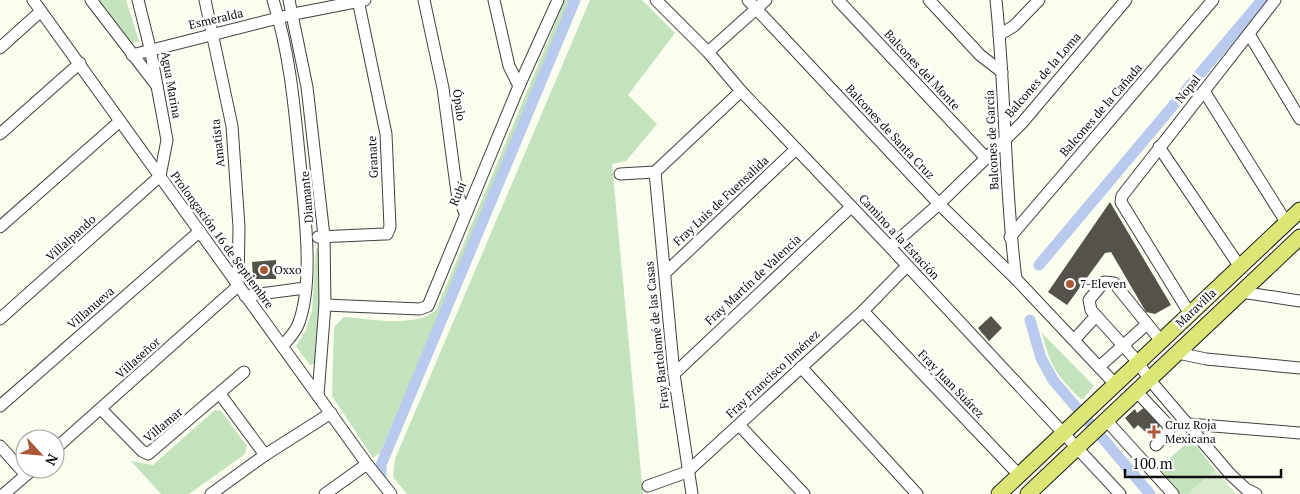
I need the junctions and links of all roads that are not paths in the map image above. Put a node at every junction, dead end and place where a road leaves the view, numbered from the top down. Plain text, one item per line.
1 (33, 0) edge
2 (91, 0) edge
3 (138, 0) edge
4 (205, 0) edge
5 (274, 0) edge
6 (289, 0) edge
7 (360, 0) edge
8 (424, 0) edge
9 (494, 0) edge
10 (558, 0) edge
11 (656, 0) edge
12 (748, 0) edge
13 (766, 0) edge
14 (838, 0) edge
15 (929, 0) edge
16 (996, 0) edge
17 (1039, 0) edge
18 (1126, 0) edge
19 (1213, 0) edge
20 (1275, 0) edge
21 (757, 9) junction
22 (42, 11) junction
23 (294, 14) junction
24 (279, 18) junction
25 (213, 34) junction
26 (1249, 34) junction
27 (999, 35) junction
28 (0, 48) edge
29 (150, 48) junction
30 (708, 52) junction
31 (132, 55) junction
32 (80, 63) junction
33 (1002, 72) junction
34 (158, 86) junction
35 (518, 86) junction
36 (741, 91) junction
37 (1204, 91) junction
38 (1300, 119) edge
39 (120, 121) junction
40 (0, 134) edge
41 (1006, 138) junction
42 (1159, 147) junction
43 (796, 149) junction
44 (986, 158) junction
45 (655, 172) junction
46 (620, 174) dead end
47 (160, 176) junction
48 (939, 204) junction
49 (851, 207) junction
50 (1300, 210) edge
51 (465, 213) junction
52 (1286, 222) junction
53 (0, 227) edge
54 (200, 231) junction
55 (324, 236) junction
56 (1010, 237) junction
57 (1300, 237) edge
58 (307, 238) junction
59 (890, 247) junction
60 (907, 266) junction
61 (1240, 267) junction
62 (665, 273) junction
63 (1016, 279) junction
64 (238, 286) junction
65 (305, 288) junction
66 (1241, 292) junction
67 (245, 296) junction
68 (1300, 301) edge
69 (325, 305) junction
70 (863, 311) junction
71 (1190, 314) junction
72 (1096, 316) junction
73 (0, 319) edge
74 (1147, 324) junction
75 (1074, 340) junction
76 (1161, 341) junction
77 (282, 346) junction
78 (1123, 346) junction
79 (1178, 353) junction
80 (1138, 362) junction
81 (801, 367) junction
82 (1099, 367) junction
83 (1300, 368) edge
84 (244, 372) dead end
85 (674, 374) junction
86 (1149, 379) junction
87 (1116, 384) junction
88 (1136, 391) junction
89 (220, 394) junction
90 (318, 394) junction
91 (0, 406) edge
92 (101, 409) junction
93 (331, 413) junction
94 (1104, 422) junction
95 (1188, 424) junction
96 (739, 425) junction
97 (1067, 431) junction
98 (1300, 434) edge
99 (65, 440) edge
100 (1080, 444) junction
101 (1156, 444) dead end
102 (0, 446) edge
103 (265, 455) junction
104 (15, 459) edge
105 (367, 464) junction
106 (687, 472) junction
107 (1019, 475) junction
108 (22, 479) edge
109 (648, 486) dead end
110 (4, 494) edge
111 (211, 494) edge
112 (325, 494) edge
113 (391, 494) edge
114 (692, 494) edge
115 (804, 494) edge
116 (917, 494) edge
117 (999, 494) edge
118 (1028, 494) edge
119 (1120, 494) edge
120 (1173, 494) edge
121 (1256, 494) edge

1 - 22 street, Prolongación 16 de Septiembre
2 - 31 street
3 - 29 street, Agua Marina
4 - 25 street, Amatista
5 - 24 street, Diamante
6 - 23 street, Diamante
7 - 23 street, Esmeralda
7 - 55 street, Granate
8 - 51 street, Ópalo
9 - 35 street
10 - 35 street, Rubí
11 - 30 street, Camino a la Estación
12 - 21 street, Balcones de Santa Cruz
13 - 21 street
14 - 44 street, Balcones del Monte
15 - 33 street
16 - 27 street, Balcones de García
17 - 27 street
18 - 41 street, Balcones de la Loma
19 - 56 street, Balcones de la Cañada
20 - 26 street, Nopal
21 - 30 street
21 - 48 street, Balcones de Santa Cruz
22 - 28 street
22 - 32 street, Prolongación 16 de Septiembre
23 - 24 street, Esmeralda
23 - 55 street, Diamante
24 - 25 street, Esmeralda
24 - 58 street, Diamante
25 - 29 street, Esmeralda
25 - 64 street, Amatista
26 - 37 street, Nopal
26 - 38 street
27 - 33 street, Balcones de García
29 - 31 street, Esmeralda
29 - 34 street, Agua Marina
30 - 36 street, Camino a la Estación
31 - 34 street
32 - 39 street, Prolongación 16 de Septiembre
32 - 40 street
33 - 41 street, Balcones de García
34 - 47 street, Agua Marina
35 - 51 street, Rubí
36 - 43 street, Camino a la Estación
36 - 45 street
37 - 42 street, Nopal
37 - 52 street
39 - 47 street, Prolongación 16 de Septiembre
39 - 53 street
41 - 44 street, Balcones de la Loma
41 - 56 street, Balcones de García
42 - 61 street
42 - 71 street, Nopal
43 - 49 street, Camino a la Estación
43 - 62 street, Fray Luis de Fuensalida
44 - 48 street, Balcones de la Loma
45 - 46 street
45 - 62 street, Fray Bartolomé de las Casas
47 - 54 street, Prolongación 16 de Septiembre
47 - 73 street, Villalpando
48 - 59 street, Balcones de la Loma
48 - 63 street, Balcones de Santa Cruz
49 - 59 street, Camino a la Estación
49 - 85 street, Fray Martín de Valencia
50 - 52 main road, Maravilla
51 - 69 street, Rubí
52 - 61 main road, Maravilla
54 - 64 street, Prolongación 16 de Septiembre
54 - 91 street, Villanueva
55 - 58 street, Granate
55 - 69 street, Diamante
56 - 63 street, Balcones de García
57 - 66 main road, Maravilla
58 - 65 street, Diamante
59 - 60 street, Camino a la Estación
60 - 70 street, Fray Francisco Jiménez
60 - 97 street, Camino a la Estación
61 - 71 main road, Maravilla
62 - 85 street, Fray Bartolomé de las Casas
63 - 75 street, Balcones de Santa Cruz
64 - 67 street, Prolongación 16 de Septiembre
64 - 92 street, Villaseñor
65 - 67 street
65 - 77 street, Diamante
66 - 68 street
66 - 79 main road, Maravilla
67 - 77 street, Prolongación 16 de Septiembre
69 - 90 street, Diamante
70 - 81 street, Fray Francisco Jiménez
70 - 107 street, Fray Juan Suárez
71 - 76 main road, Maravilla
72 - 74 street
72 - 75 street
72 - 78 street
74 - 76 street
74 - 78 street
75 - 82 street, Balcones de Santa Cruz
76 - 80 main road, Maravilla
77 - 90 street, Prolongación 16 de Septiembre
78 - 80 street
78 - 82 street
79 - 83 street
79 - 86 main road, Maravilla
80 - 86 street
80 - 87 main road, Maravilla
81 - 96 street, Fray Francisco Jiménez
81 - 116 street
82 - 87 street, Balcones de Santa Cruz
84 - 89 street, Villamar
85 - 106 street, Fray Bartolomé de las Casas
86 - 88 main road, Maravilla
86 - 95 street
87 - 97 main road, Maravilla
88 - 94 main road, Maravilla
88 - 101 street
89 - 92 street, Villamar
89 - 103 street
90 - 93 street, Prolongación 16 de Septiembre
92 - 99 street, Villaseñor
93 - 103 street
93 - 105 street, Prolongación 16 de Septiembre
94 - 100 main road, Maravilla
94 - 120 street
95 - 98 street
95 - 121 street
96 - 106 street, Fray Francisco Jiménez
96 - 115 street
97 - 100 street, Camino a la Estación
97 - 107 main road, Maravilla
100 - 118 main road, Maravilla
100 - 119 street, Camino a la Estación
102 - 104 street
103 - 111 street
105 - 112 street
105 - 113 street, Prolongación 16 de Septiembre
106 - 109 street, Fray Francisco Jiménez
106 - 114 street, Fray Bartolomé de las Casas
107 - 117 main road, Maravilla
108 - 110 street

